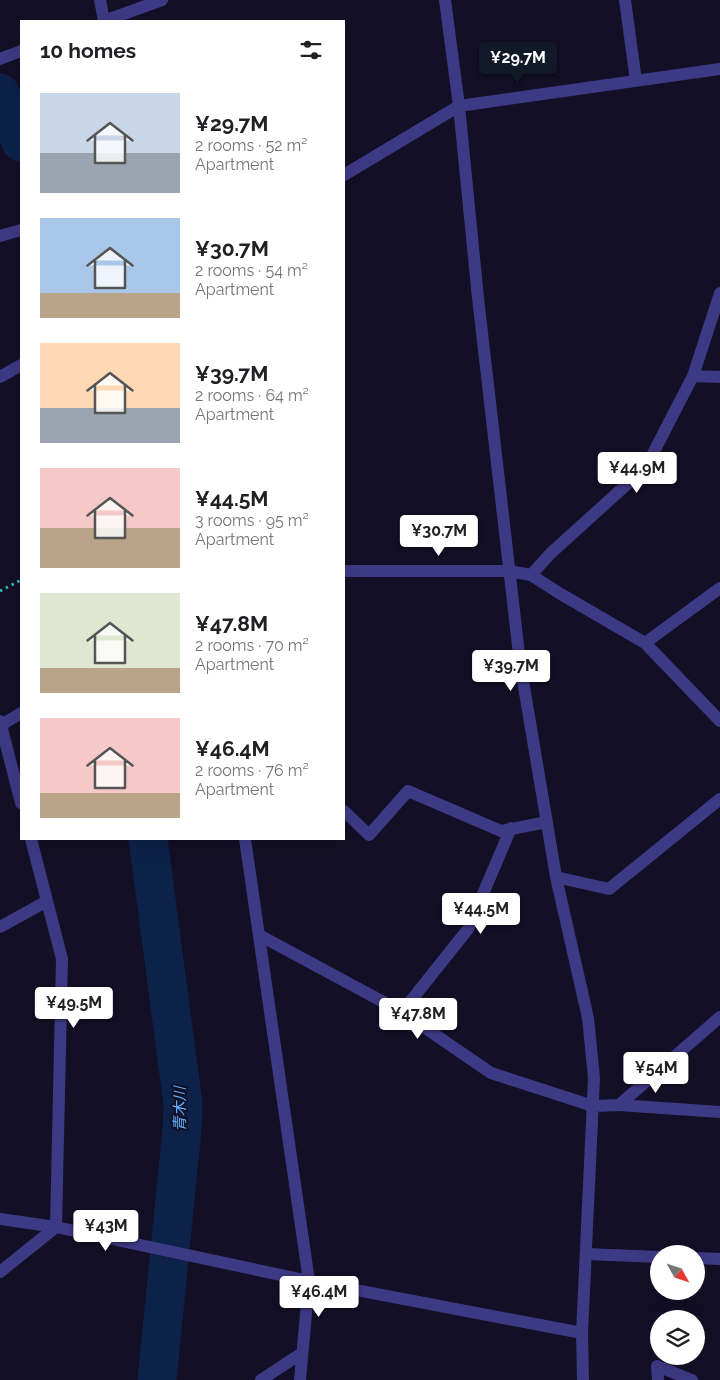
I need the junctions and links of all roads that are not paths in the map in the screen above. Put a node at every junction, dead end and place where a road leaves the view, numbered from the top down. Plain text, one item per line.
1 (100, 0) edge
2 (162, 0) edge
3 (445, 0) edge
4 (626, 0) edge
5 (104, 20) edge
6 (107, 20) edge
7 (20, 51) edge
8 (2, 58) edge
9 (720, 69) edge
10 (636, 81) junction
11 (460, 106) junction
12 (345, 174) edge
13 (20, 230) edge
14 (0, 236) edge
15 (720, 293) edge
16 (20, 366) edge
17 (693, 376) junction
18 (0, 377) edge
19 (720, 377) edge
20 (345, 571) edge
21 (509, 571) junction
22 (531, 575) junction
23 (720, 588) edge
24 (645, 643) junction
25 (20, 714) edge
26 (720, 721) edge
27 (0, 724) edge
28 (20, 799) edge
29 (720, 799) edge
30 (345, 812) edge
31 (547, 822) junction
32 (511, 828) junction
33 (31, 840) edge
34 (245, 840) edge
35 (556, 878) junction
36 (47, 902) junction
37 (0, 927) edge
38 (259, 935) junction
39 (402, 1012) junction
40 (720, 1017) edge
41 (619, 1105) junction
42 (593, 1106) junction
43 (720, 1112) edge
44 (0, 1218) edge
45 (56, 1227) junction
46 (586, 1254) junction
47 (650, 1257) edge
48 (705, 1258) edge
49 (720, 1259) edge
50 (0, 1272) edge
51 (309, 1281) junction
52 (582, 1334) junction
53 (302, 1353) junction
54 (261, 1380) edge
55 (300, 1380) edge
56 (583, 1380) edge
57 (658, 1380) edge
58 (692, 1380) edge

1 - 5 street
2 - 6 street
3 - 11 street
4 - 10 street
7 - 8 street
9 - 10 street
10 - 11 street
11 - 12 street
11 - 21 street
13 - 14 street
15 - 17 street
16 - 18 street
17 - 19 street
17 - 22 street
20 - 21 street
21 - 22 street
21 - 31 street
22 - 24 street
23 - 24 street
24 - 26 street
25 - 27 street
27 - 28 street
29 - 35 street
30 - 32 street
31 - 32 street
31 - 35 street
32 - 39 street
33 - 36 street
34 - 38 street
35 - 42 street
36 - 37 street
36 - 45 street
38 - 39 street
38 - 51 street
39 - 42 street
40 - 41 street
41 - 42 street
41 - 43 street
42 - 46 street
44 - 45 street
45 - 50 street
45 - 51 street
46 - 47 street
46 - 52 street
48 - 49 street
51 - 52 street
51 - 53 street
52 - 56 street
53 - 54 street
53 - 55 street
57 - 58 street

